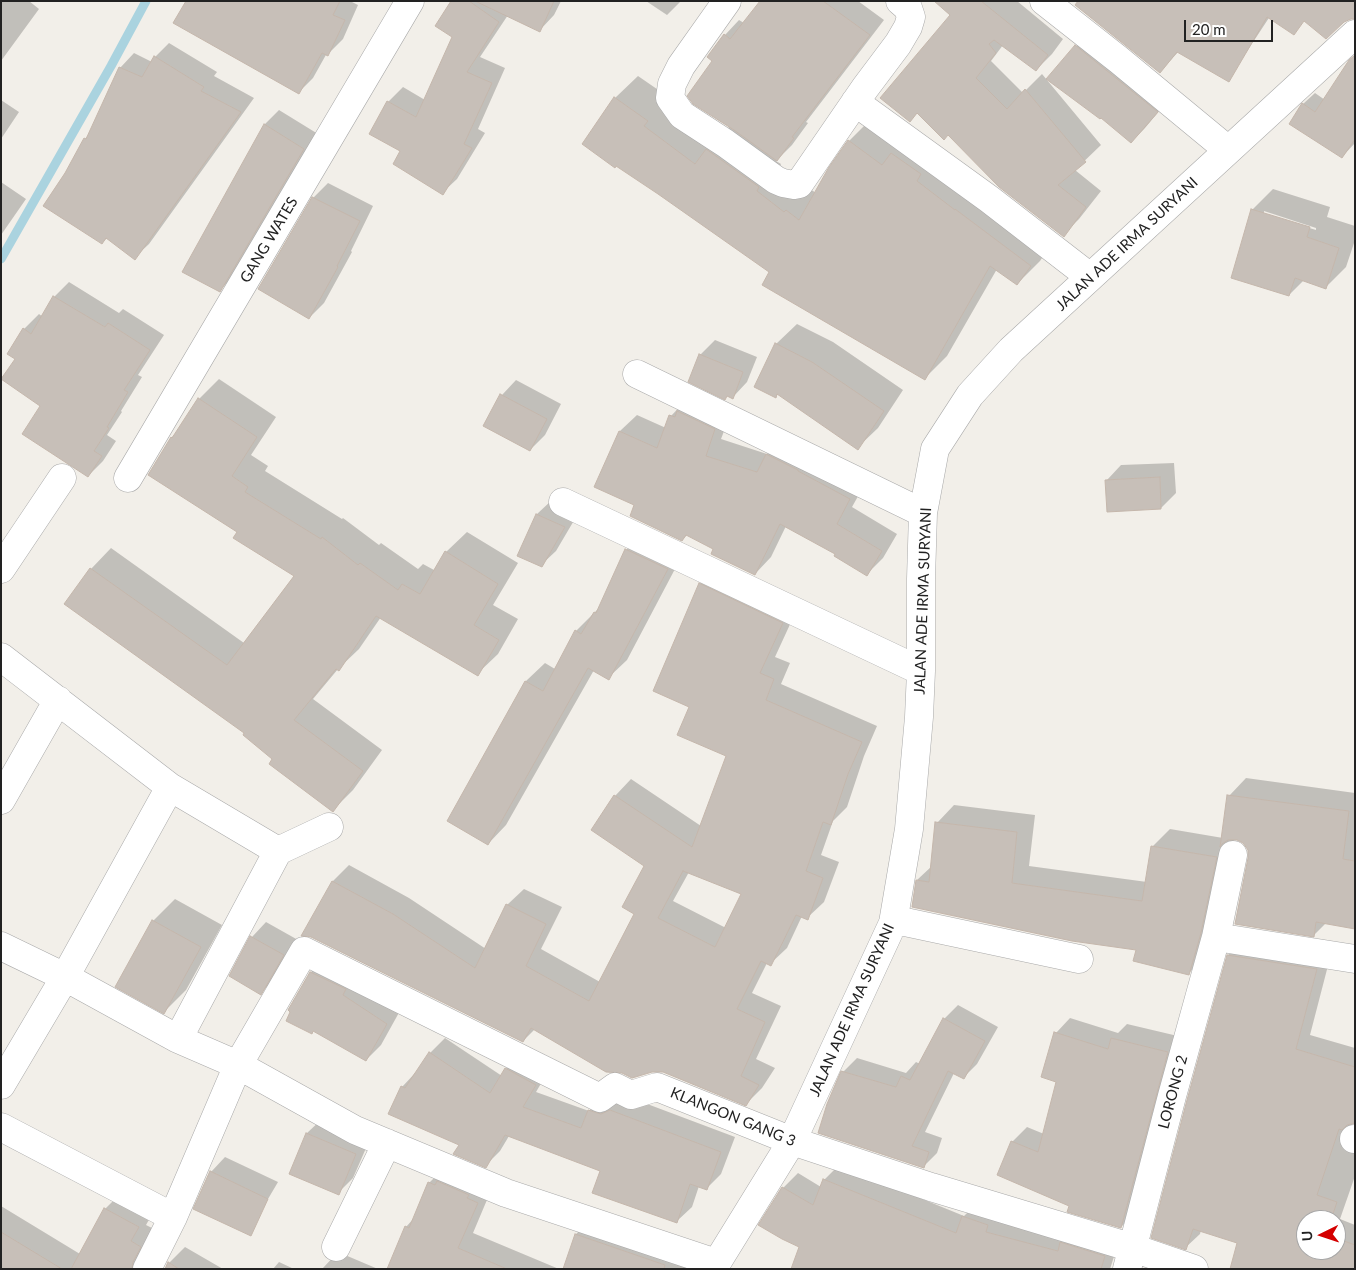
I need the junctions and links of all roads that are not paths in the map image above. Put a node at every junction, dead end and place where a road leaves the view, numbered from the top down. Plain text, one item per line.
1 (410, 1) edge
2 (727, 1) edge
3 (900, 1) edge
4 (1044, 1) edge
5 (1355, 34) edge
6 (855, 102) junction
7 (1228, 150) junction
8 (1090, 277) junction
9 (637, 374) dead end
10 (62, 478) dead end
11 (128, 478) dead end
12 (563, 502) dead end
13 (923, 514) junction
14 (1, 569) edge
15 (1, 657) edge
16 (921, 671) junction
17 (58, 700) junction
18 (170, 787) junction
19 (1, 800) edge
20 (329, 828) dead end
21 (278, 851) junction
22 (1233, 855) dead end
23 (893, 923) junction
24 (1216, 937) junction
25 (1, 946) edge
26 (1079, 959) dead end
27 (1355, 960) edge
28 (65, 977) junction
29 (178, 1038) junction
30 (238, 1065) junction
31 (1, 1085) edge
32 (1, 1127) edge
33 (792, 1141) junction
34 (387, 1143) junction
35 (173, 1217) junction
36 (336, 1247) dead end
37 (1130, 1258) edge
38 (715, 1266) edge
39 (147, 1269) edge
40 (1194, 1269) edge

1 - 11 street, GANG WATES
2 - 6 street
3 - 6 street
4 - 7 street
5 - 7 street, JALAN ADE IRMA SURYANI
6 - 8 street
7 - 8 street, JALAN ADE IRMA SURYANI
8 - 13 street, JALAN ADE IRMA SURYANI
9 - 13 street
10 - 14 street
12 - 16 street
13 - 16 street, JALAN ADE IRMA SURYANI
15 - 17 street
16 - 23 street, JALAN ADE IRMA SURYANI
17 - 18 street
17 - 19 street
18 - 21 street
18 - 28 street
20 - 21 street
21 - 29 street
22 - 24 street, LORONG 2
23 - 26 street
23 - 33 street, JALAN ADE IRMA SURYANI
24 - 27 street
24 - 37 street, LORONG 2
25 - 28 street
28 - 29 street
28 - 31 street
29 - 30 street
30 - 33 street, KLANGON GANG 3
30 - 34 street
30 - 35 street
32 - 35 street
33 - 37 street, KLANGON GANG 3
33 - 38 street, JALAN ADE IRMA SURYANI
34 - 36 street
34 - 38 street
35 - 39 street
37 - 40 street, KLANGON GANG 3

